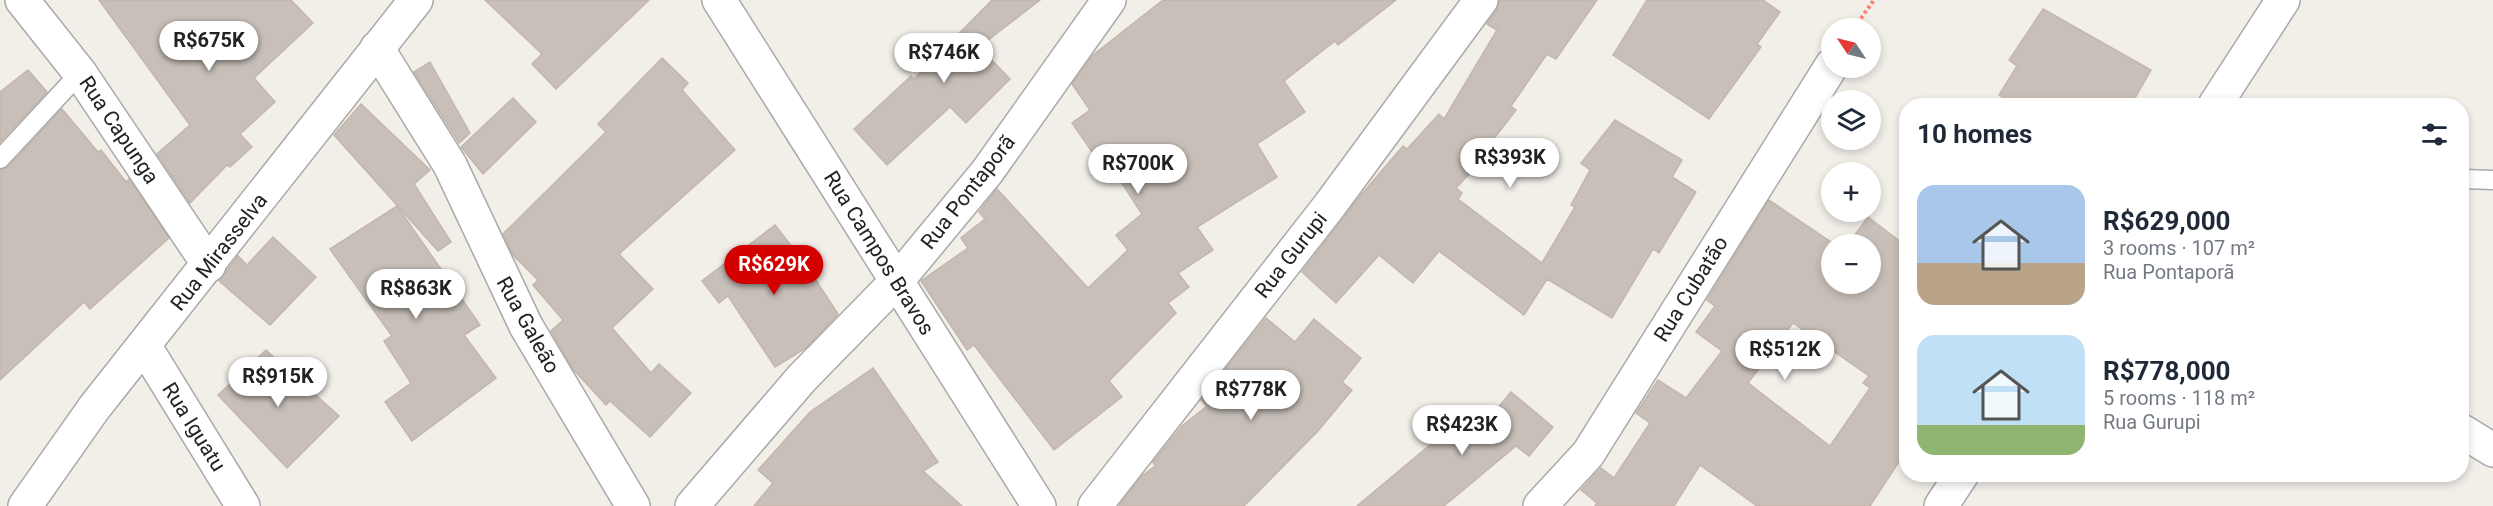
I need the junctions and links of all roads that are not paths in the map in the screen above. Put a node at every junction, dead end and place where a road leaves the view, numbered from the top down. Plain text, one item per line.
1 (22, 0) edge
2 (416, 0) edge
3 (719, 0) edge
4 (1109, 0) edge
5 (1481, 0) edge
6 (2283, 0) edge
7 (377, 48) junction
8 (80, 72) junction
9 (1824, 78) edge
10 (2220, 98) edge
11 (0, 159) edge
12 (2469, 179) edge
13 (2493, 180) edge
14 (209, 265) junction
15 (896, 282) junction
16 (144, 347) junction
17 (2469, 435) edge
18 (2493, 450) edge
19 (25, 506) edge
20 (243, 506) edge
21 (633, 506) edge
22 (692, 506) edge
23 (1040, 506) edge
24 (1095, 506) edge
25 (1540, 506) edge

1 - 8 street, Rua Capunga
2 - 7 street, Rua Mirasselva
3 - 15 street, Rua Campos Bravos
4 - 15 street, Rua Pontaporã
5 - 24 street, Rua Gurupi
6 - 10 street
7 - 14 street, Rua Mirasselva
7 - 21 street, Rua Galeão
8 - 11 lane
8 - 14 street, Rua Capunga
9 - 25 street, Rua Cubatão
12 - 13 lane
14 - 16 street, Rua Mirasselva
15 - 22 street, Rua Pontaporã
15 - 23 street, Rua Campos Bravos
16 - 19 street, Rua Mirasselva
16 - 20 street, Rua Iguatu
17 - 18 street

